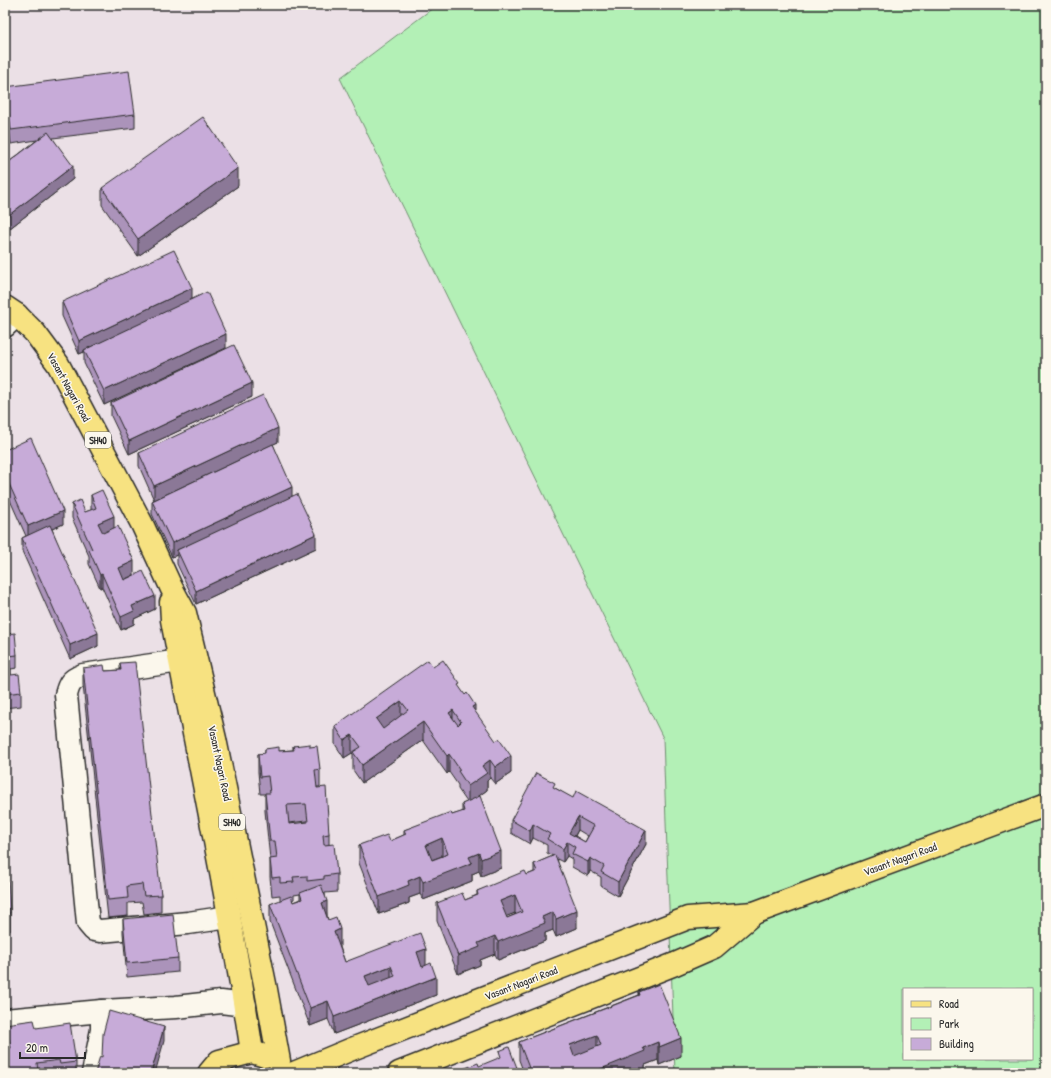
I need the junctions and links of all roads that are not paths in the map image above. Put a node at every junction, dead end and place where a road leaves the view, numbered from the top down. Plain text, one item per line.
1 (9, 316) edge
2 (171, 586) junction
3 (180, 661) junction
4 (1046, 806) edge
5 (754, 913) junction
6 (229, 917) junction
7 (244, 1004) junction
8 (102, 1011) junction
9 (5, 1020) edge
10 (252, 1052) junction
11 (287, 1069) edge
12 (93, 1073) edge
13 (209, 1073) edge
14 (399, 1073) edge

1 - 2 main road, Vasant Nagari Road / SH40
2 - 3 main road, Vasant Nagari Road / SH40
2 - 11 main road, Vasant Nagari Road / SH40
3 - 6 main road, Vasant Nagari Road / SH40
3 - 6 street
4 - 5 main road, Vasant Nagari Road
5 - 11 main road, Vasant Nagari Road
5 - 14 main road, Vasant Nagari Road
6 - 7 main road, Vasant Nagari Road / SH40
7 - 8 street
7 - 10 main road, Vasant Nagari Road / SH40
8 - 9 street
8 - 12 street
10 - 11 main road
10 - 13 main road

